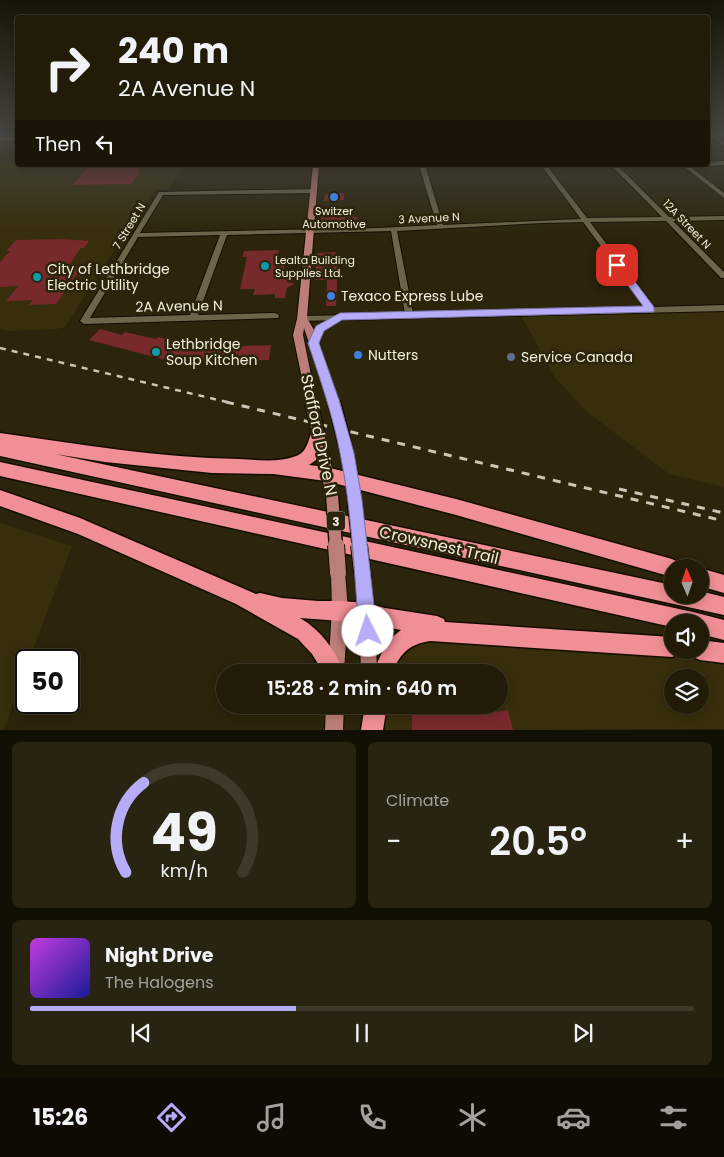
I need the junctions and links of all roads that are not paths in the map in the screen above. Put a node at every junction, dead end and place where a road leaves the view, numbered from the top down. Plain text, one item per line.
1 (316, 169) edge
2 (322, 169) edge
3 (423, 169) edge
4 (546, 169) edge
5 (616, 169) edge
6 (690, 169) edge
7 (314, 191) junction
8 (724, 196) edge
9 (724, 218) edge
10 (669, 219) junction
11 (584, 220) junction
12 (442, 227) junction
13 (394, 230) junction
14 (310, 232) junction
15 (224, 234) junction
16 (136, 235) junction
17 (724, 276) edge
18 (724, 308) edge
19 (651, 309) junction
20 (409, 314) junction
21 (275, 316) dead end
22 (340, 316) junction
23 (193, 318) junction
24 (302, 318) junction
25 (84, 321) joint
26 (314, 343) junction
27 (0, 439) edge
28 (318, 442) junction
29 (0, 449) edge
30 (273, 467) junction
31 (0, 469) edge
32 (326, 474) junction
33 (351, 479) junction
34 (0, 498) edge
35 (664, 566) edge
36 (709, 579) edge
37 (724, 584) edge
38 (664, 593) edge
39 (243, 597) junction
40 (709, 603) edge
41 (724, 606) edge
42 (340, 610) junction
43 (367, 613) junction
44 (664, 616) edge
45 (709, 626) edge
46 (724, 630) edge
47 (479, 633) junction
48 (664, 646) edge
49 (709, 651) edge
50 (724, 653) edge
51 (330, 664) edge
52 (336, 664) edge
53 (369, 664) edge
54 (385, 664) edge
55 (335, 714) edge
56 (368, 714) edge
57 (375, 714) edge
58 (334, 730) edge
59 (367, 730) edge
60 (372, 730) edge

1 - 7 main road, Stafford Drive N
2 - 7 main road, Stafford Drive N
3 - 12 street
4 - 11 street
5 - 10 street, 12A Street N
6 - 8 street
7 - 14 main road, Stafford Drive N
7 - 16 street, 7 Street N
9 - 10 street, 3 Avenue N
10 - 11 street, 3 Avenue N
10 - 17 street, 12A Street N
11 - 12 street, 3 Avenue N
11 - 19 street
12 - 13 street, 3 Avenue N
13 - 14 street, 3 Avenue N
13 - 20 street
14 - 15 street, 3 Avenue N
14 - 24 main road, Stafford Drive N
15 - 16 street, 3 Avenue N
15 - 23 street
16 - 25 street, 7 Street N
18 - 19 street
19 - 20 street
20 - 22 street
21 - 23 street, 2A Avenue N
22 - 24 street
22 - 26 main road
23 - 25 street, 2A Avenue N
24 - 26 main road, Stafford Drive N
24 - 28 main road, Stafford Drive N, bridge
26 - 33 main road, Stafford Drive N, bridge
27 - 30 highway
28 - 30 highway
28 - 32 main road, Stafford Drive N
29 - 38 highway, Crowsnest Trail / 3
30 - 32 highway
31 - 44 highway, Crowsnest Trail / 3
32 - 33 highway
32 - 42 main road, Stafford Drive N, bridge
33 - 35 highway
33 - 43 main road, Stafford Drive N, bridge
34 - 39 highway
36 - 37 highway
39 - 42 highway
39 - 51 highway
40 - 41 highway, Crowsnest Trail / 3
42 - 43 highway
42 - 52 main road, Stafford Drive N
43 - 47 highway
43 - 53 main road, Stafford Drive N
45 - 46 highway
47 - 48 highway
47 - 54 highway
49 - 50 highway
55 - 58 main road
56 - 59 main road
57 - 60 highway

